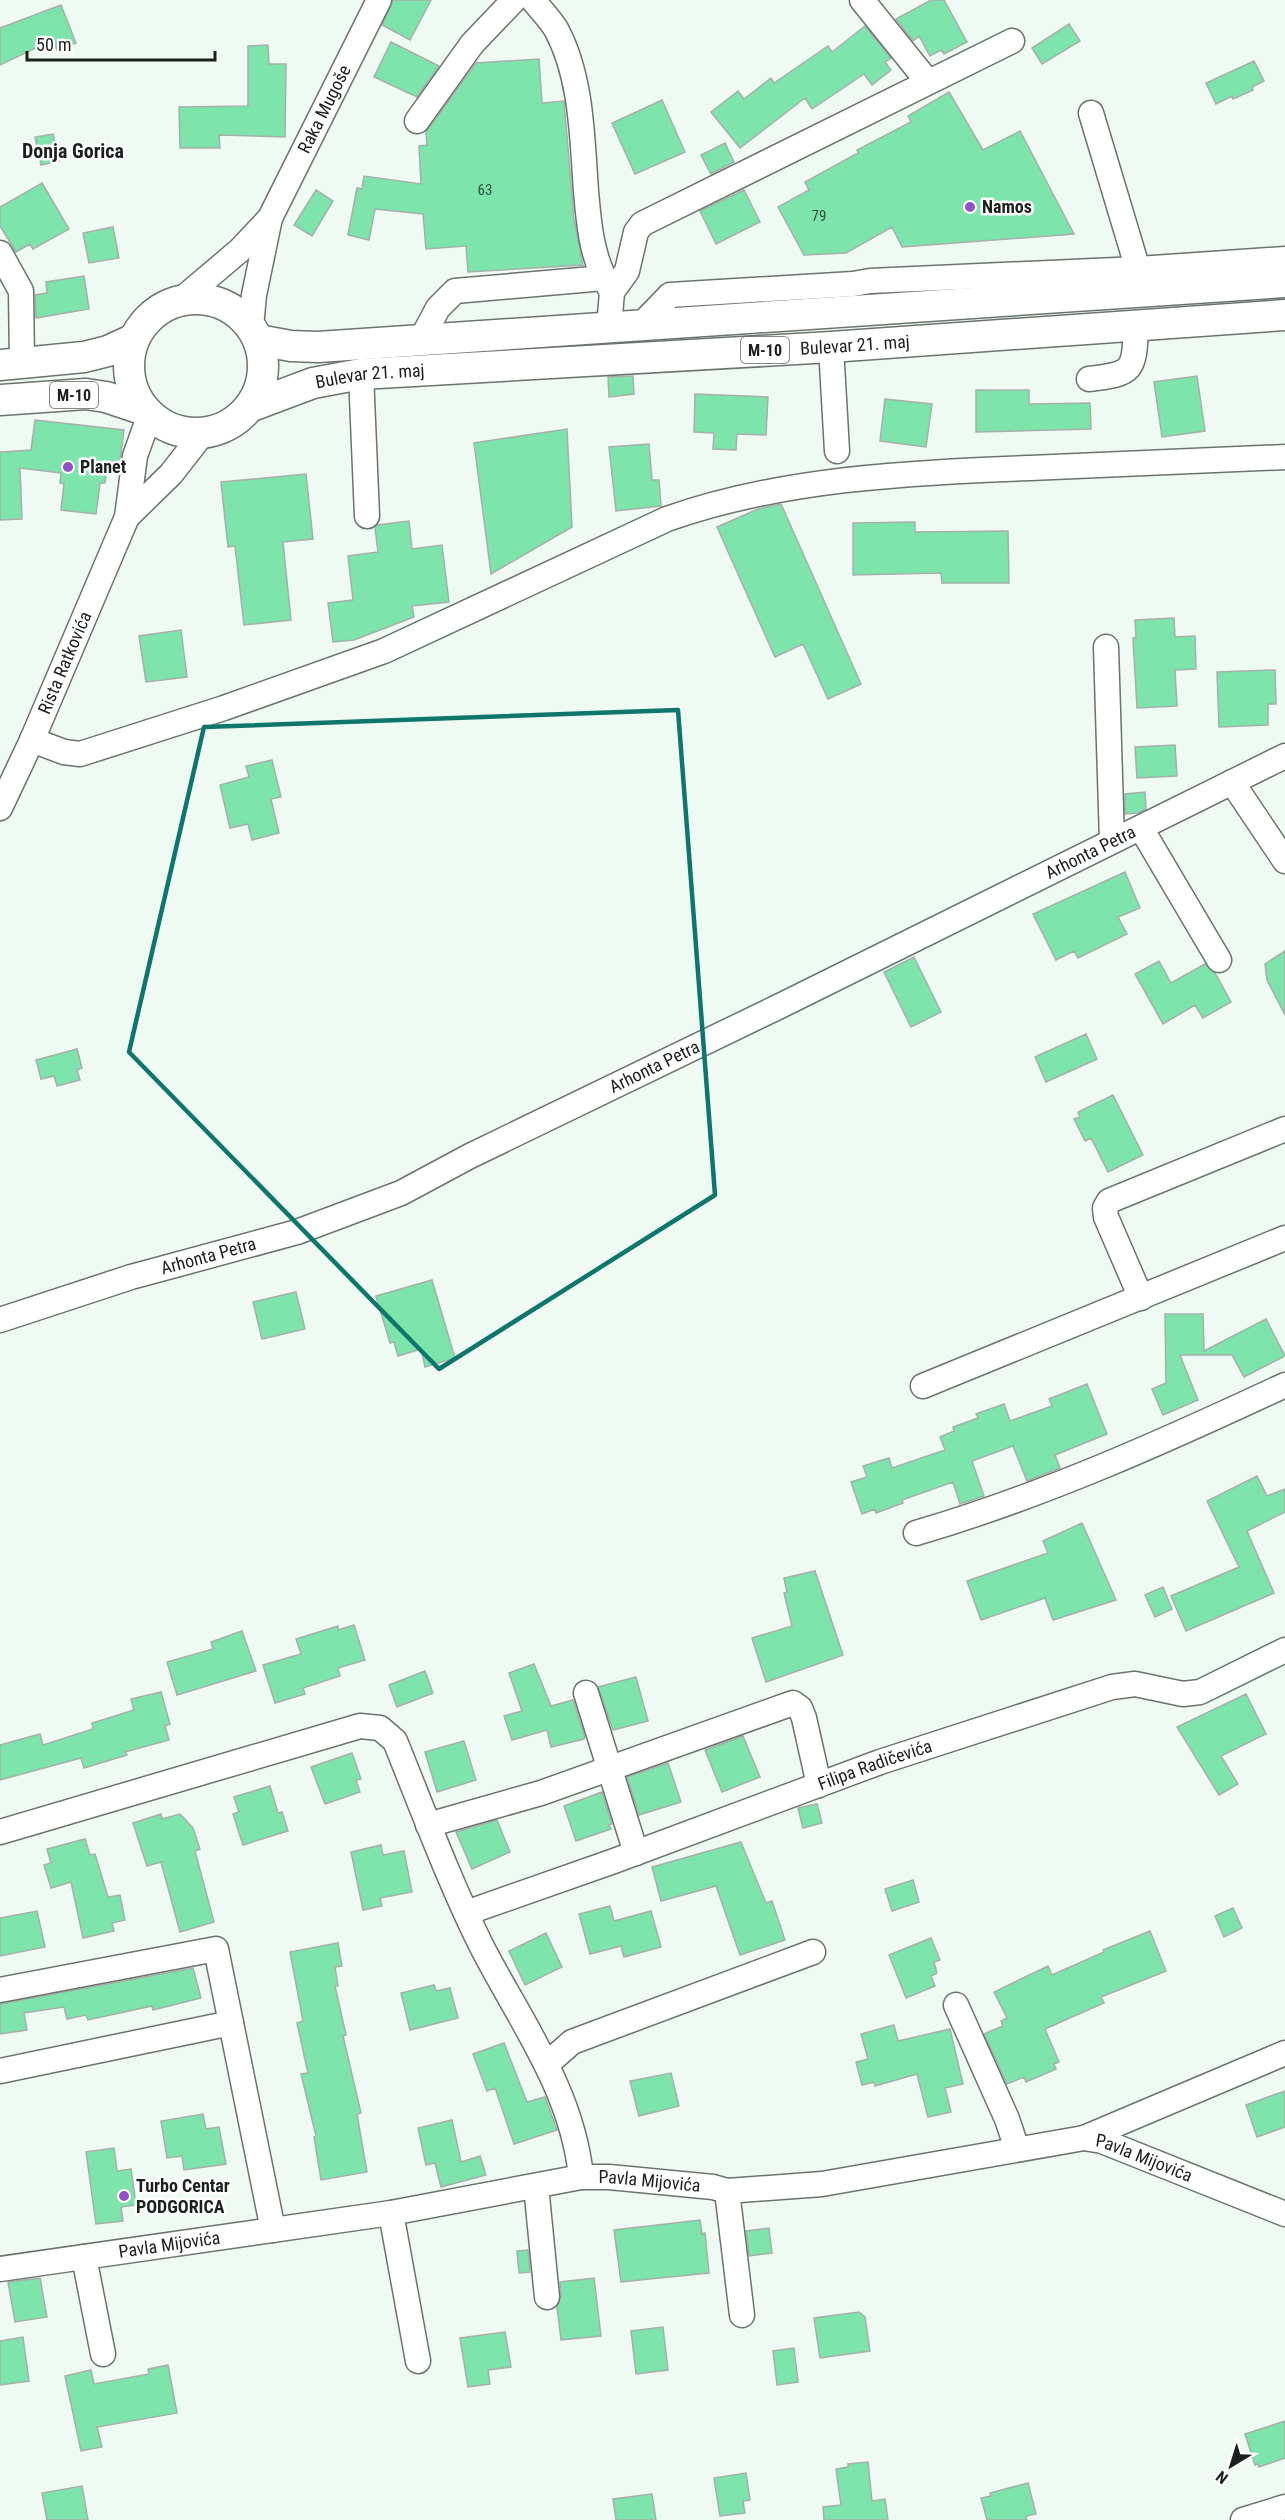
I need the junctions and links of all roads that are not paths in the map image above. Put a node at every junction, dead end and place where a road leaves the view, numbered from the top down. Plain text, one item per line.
1 (379, 0) edge
2 (514, 0) edge
3 (533, 0) edge
4 (862, 0) edge
5 (1012, 41) dead end
6 (928, 82) junction
7 (1091, 113) dead end
8 (417, 121) dead end
9 (270, 219) junction
10 (0, 253) edge
11 (1285, 259) edge
12 (1141, 280) junction
13 (1285, 282) edge
14 (608, 285) junction
15 (181, 300) junction
16 (1285, 315) edge
17 (1136, 326) junction
18 (609, 328) junction
19 (255, 334) junction
20 (134, 339) junction
21 (422, 340) junction
22 (831, 347) junction
23 (7, 363) edge
24 (362, 374) junction
25 (1089, 379) dead end
26 (0, 400) edge
27 (249, 407) junction
28 (147, 412) junction
29 (203, 433) junction
30 (837, 451) dead end
31 (1285, 457) edge
32 (368, 516) dead end
33 (127, 517) junction
34 (1106, 647) dead end
35 (32, 740) junction
36 (1285, 756) edge
37 (1232, 782) junction
38 (0, 808) edge
39 (1141, 828) junction
40 (1112, 841) junction
41 (1285, 861) edge
42 (1219, 960) dead end
43 (1285, 1130) edge
44 (1285, 1238) edge
45 (1141, 1298) junction
46 (0, 1320) edge
47 (1285, 1385) edge
48 (923, 1386) dead end
49 (915, 1533) dead end
50 (1285, 1650) edge
51 (586, 1693) dead end
52 (608, 1769) junction
53 (819, 1785) junction
54 (429, 1825) junction
55 (0, 1832) edge
56 (636, 1853) junction
57 (466, 1914) junction
58 (813, 1952) dead end
59 (0, 1990) edge
60 (956, 2005) dead end
61 (231, 2023) junction
62 (1285, 2053) edge
63 (547, 2064) junction
64 (0, 2071) edge
65 (1084, 2138) junction
66 (1017, 2149) junction
67 (581, 2176) junction
68 (536, 2186) junction
69 (727, 2191) junction
70 (391, 2213) junction
71 (1285, 2214) edge
72 (273, 2230) junction
73 (84, 2257) junction
74 (0, 2269) edge
75 (547, 2297) dead end
76 (742, 2315) dead end
77 (103, 2354) dead end
78 (418, 2361) dead end
79 (1285, 2507) edge
80 (1243, 2520) edge

1 - 9 street, Raka Mugoše
2 - 8 street
3 - 14 street
4 - 6 street
5 - 6 street
6 - 14 street
7 - 12 street
9 - 15 street, Raka Mugoše
9 - 19 street, Raka Mugoše
10 - 23 street
11 - 12 street
12 - 13 main road, Bulevar 21. maj / M-10
12 - 18 main road, Bulevar 21. maj / M-10
14 - 18 street
14 - 21 street
15 - 19 main road, M-10
15 - 20 main road, M-10
16 - 17 main road, Bulevar 21. maj / M-10
17 - 22 main road, Bulevar 21. maj / M-10
17 - 25 street
18 - 21 main road, Bulevar 21. maj / M-10
19 - 21 main road, Bulevar 21. maj / M-10
19 - 27 main road, Bulevar 21. maj / M-10
20 - 23 main road, M-10
20 - 28 main road, M-10
22 - 24 main road, Bulevar 21. maj / M-10
22 - 30 street
24 - 27 main road, Bulevar 21. maj / M-10
24 - 32 street
26 - 28 main road, Bulevar 21. maj / M-10
27 - 29 main road, Bulevar 21. maj / M-10
28 - 29 main road, Bulevar 21. maj / M-10
28 - 33 street, Rista Ratkovića
29 - 33 street, Rista Ratkovića
31 - 35 street
33 - 35 street, Rista Ratkovića
34 - 40 street
35 - 38 street, Rista Ratkovića
36 - 37 street, Arhonta Petra
37 - 39 street, Arhonta Petra
37 - 41 street
39 - 40 street, Arhonta Petra
39 - 42 street
40 - 46 street, Arhonta Petra
43 - 45 street
44 - 45 street
45 - 48 street
47 - 49 street
50 - 53 street, Filipa Radičevića
51 - 52 street
52 - 53 street
52 - 54 street
52 - 56 street
53 - 56 street, Filipa Radičevića
54 - 55 street
54 - 57 street
56 - 57 street, Filipa Radičevića
57 - 63 street
58 - 63 street
59 - 61 street
60 - 66 street
61 - 64 street
61 - 72 street
62 - 65 street
63 - 67 street
65 - 66 street, Pavla Mijovića
65 - 71 street, Pavla Mijovića
66 - 69 street, Pavla Mijovića
67 - 68 street, Pavla Mijovića
67 - 69 street, Pavla Mijovića
68 - 70 street, Pavla Mijovića
68 - 75 street
69 - 76 street
70 - 72 street, Pavla Mijovića
70 - 78 street
72 - 73 street, Pavla Mijovića
73 - 74 street, Pavla Mijovića
73 - 77 street
79 - 80 street

